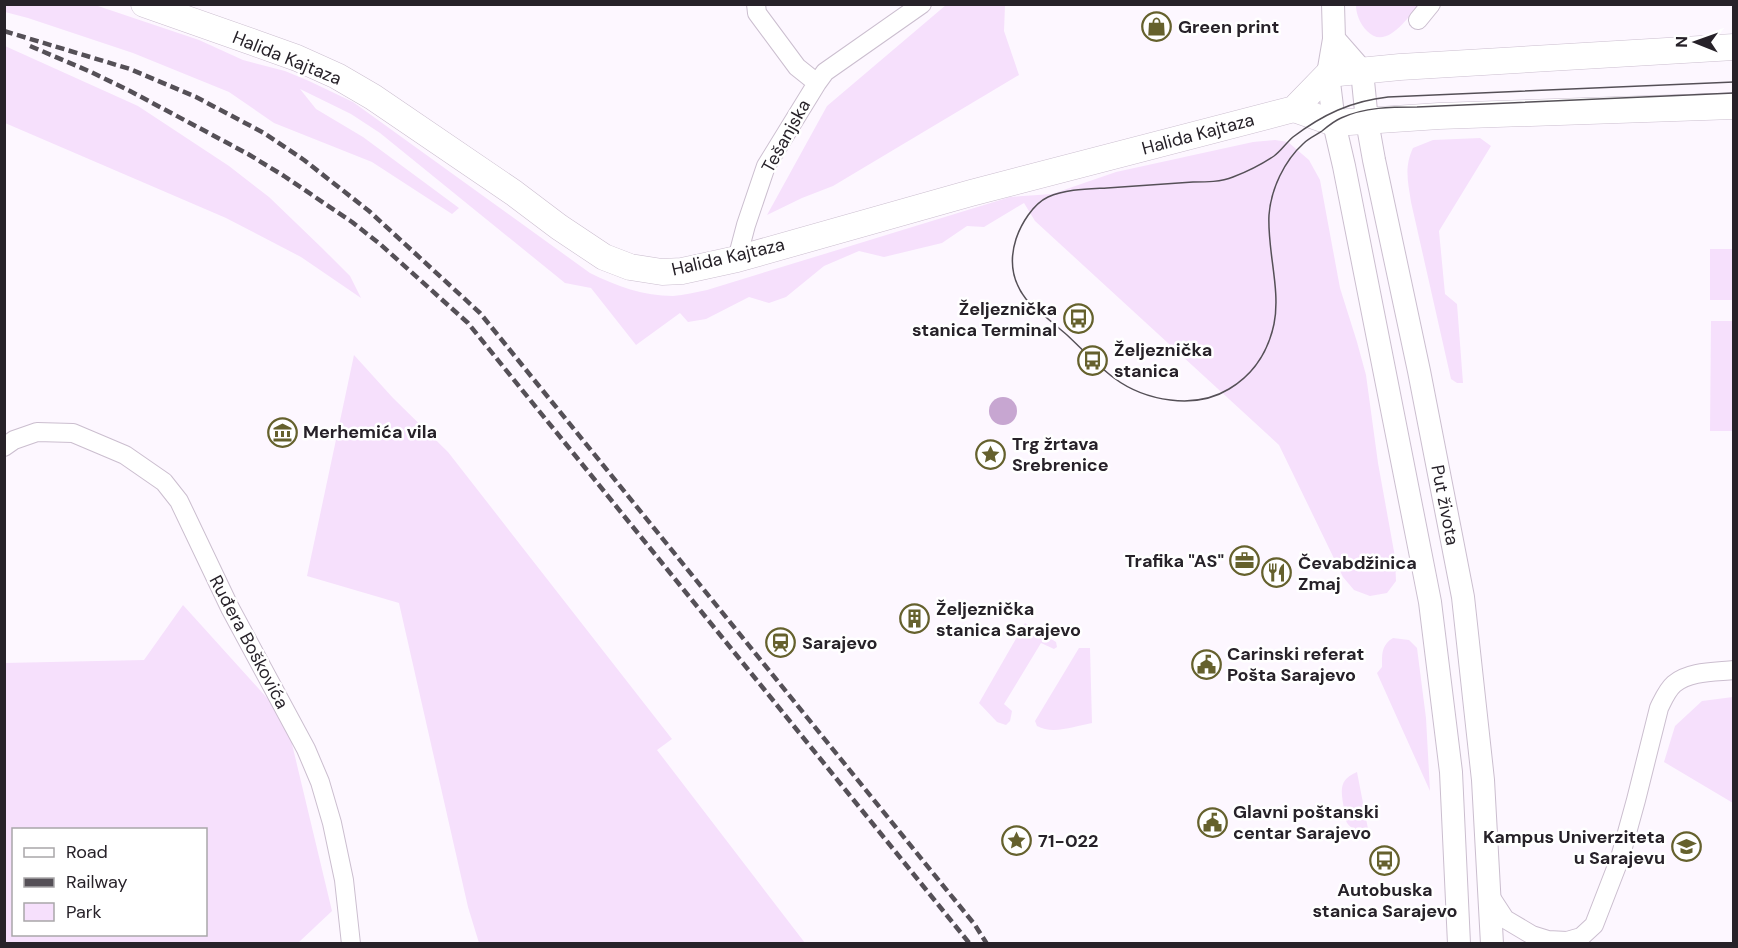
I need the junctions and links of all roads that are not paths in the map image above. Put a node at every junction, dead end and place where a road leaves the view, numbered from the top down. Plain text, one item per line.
1 (144, 4) edge
2 (756, 4) edge
3 (922, 4) edge
4 (1333, 4) edge
5 (1431, 4) edge
6 (1418, 20) dead end
7 (1334, 39) junction
8 (1734, 47) edge
9 (1362, 71) junction
10 (1328, 74) junction
11 (817, 83) junction
12 (1734, 106) edge
13 (1294, 109) junction
14 (1366, 121) junction
15 (1334, 123) junction
16 (737, 259) junction
17 (4, 447) edge
18 (1734, 670) edge
19 (1490, 896) junction
20 (1541, 942) edge
21 (351, 944) edge
22 (1459, 944) edge
23 (1492, 944) edge

1 - 16 main road, Halida Kajtaza
2 - 11 street, Tešanjska
3 - 11 street, Tešanjska
4 - 7 street, Put života
5 - 6 street
7 - 9 street
7 - 10 street, Put života
8 - 9 main road
9 - 10 main road
9 - 14 street, Put života
10 - 13 main road
10 - 15 street, Put života
11 - 16 street, Tešanjska
12 - 14 main road
13 - 15 main road
13 - 16 main road, Halida Kajtaza
14 - 15 main road
14 - 19 street, Put života
15 - 22 street, Put života
17 - 21 street, Ruđera Boškovića
18 - 20 street
19 - 20 street
19 - 23 street, Put života

